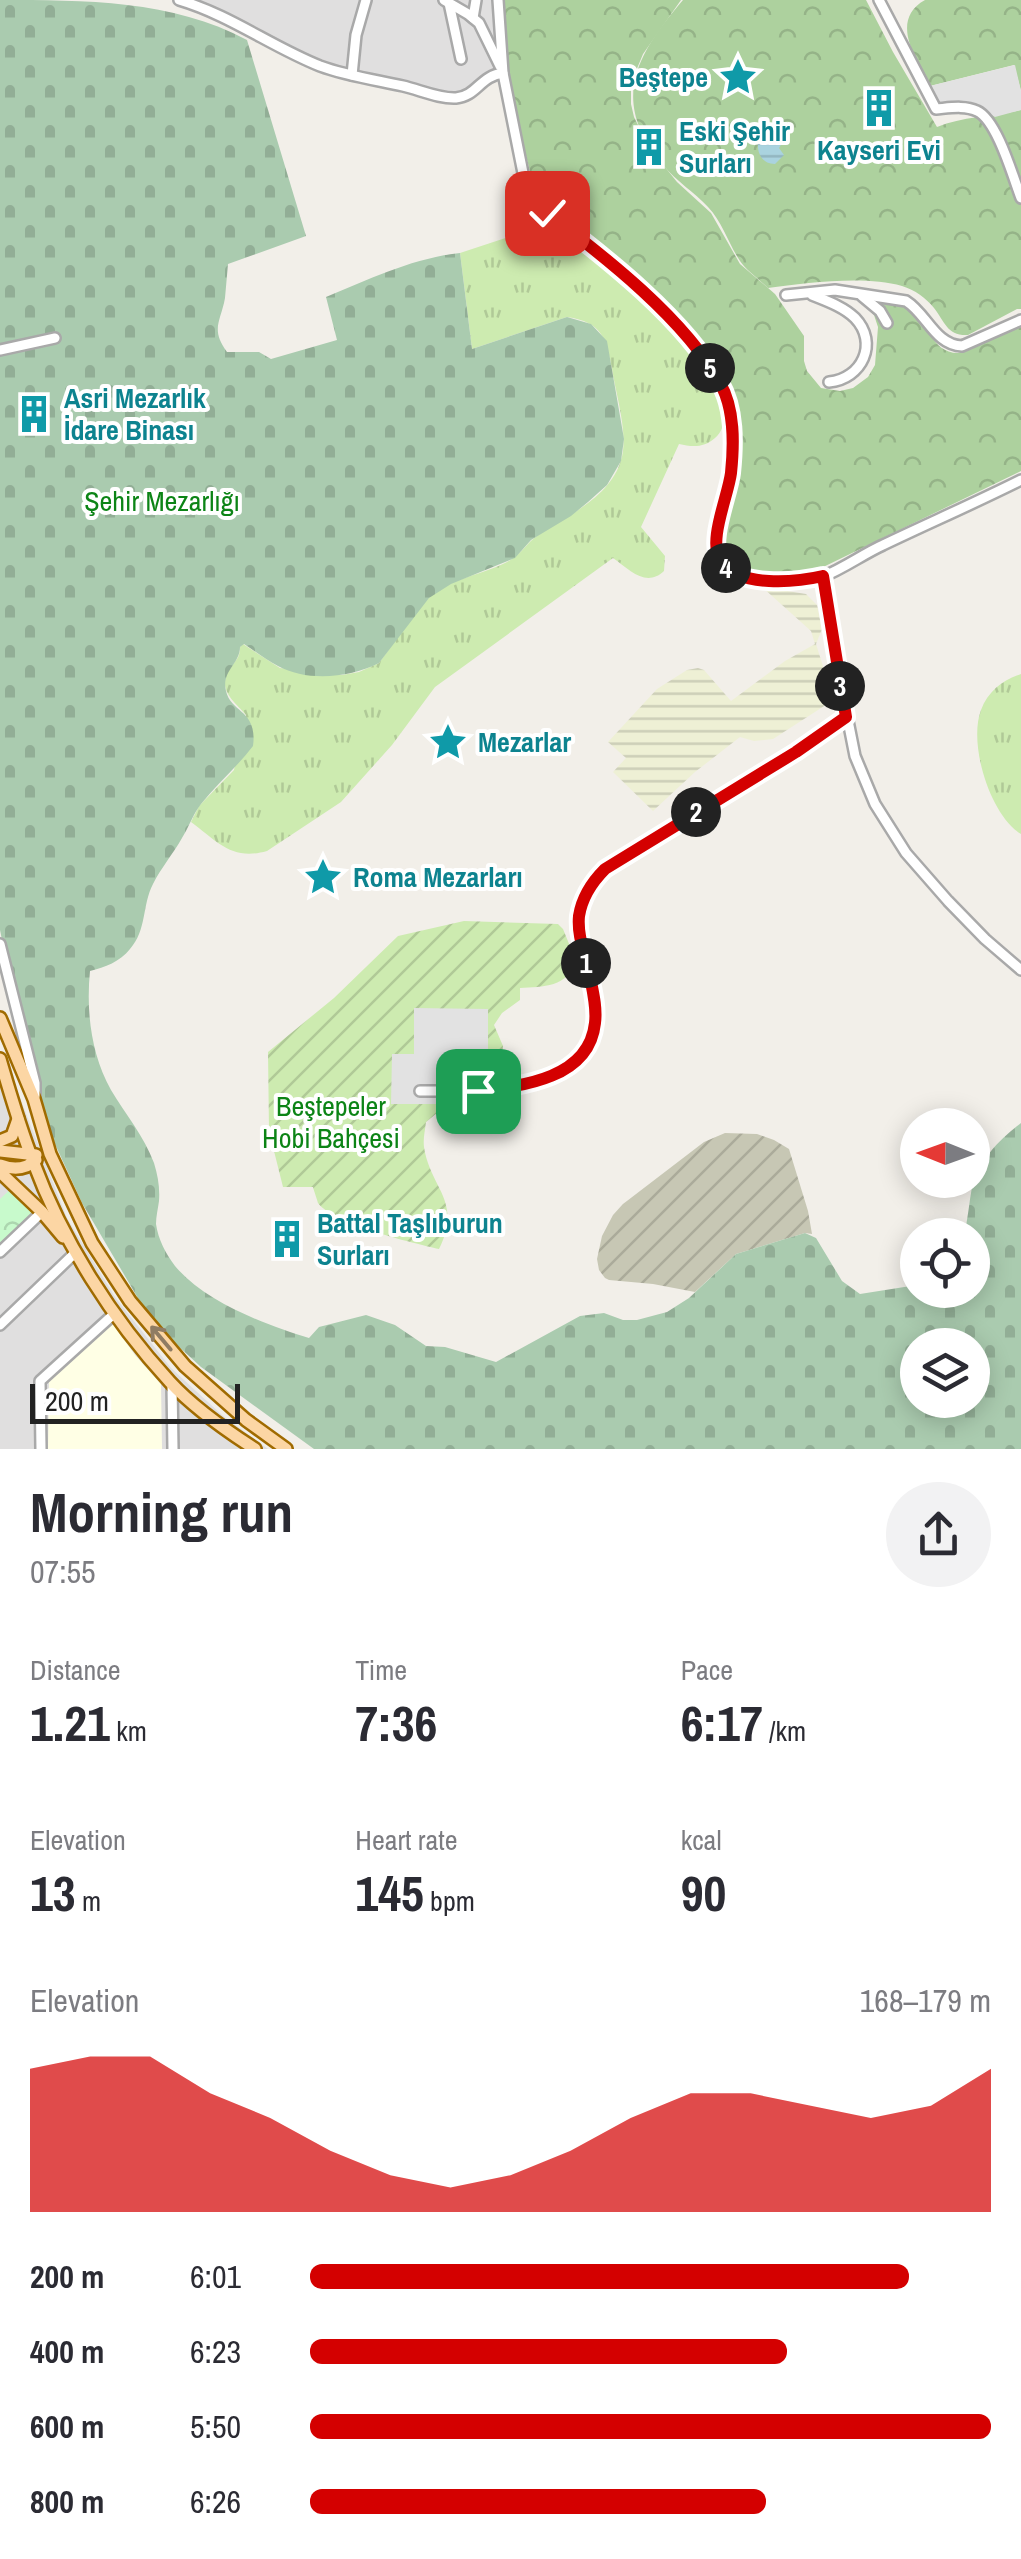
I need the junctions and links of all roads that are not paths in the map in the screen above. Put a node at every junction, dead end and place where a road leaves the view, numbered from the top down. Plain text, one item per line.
1 (180, 0) edge
2 (366, 0) edge
3 (476, 0) edge
4 (498, 0) edge
5 (879, 0) edge
6 (447, 2) edge
7 (473, 18) junction
8 (461, 59) dead end
9 (503, 73) junction
10 (352, 76) junction
11 (1021, 198) edge
12 (806, 293) junction
13 (856, 293) junction
14 (786, 294) dead end
15 (1021, 320) edge
16 (887, 323) dead end
17 (55, 338) dead end
18 (0, 350) edge
19 (829, 382) dead end
20 (1021, 480) edge
21 (823, 576) junction
22 (846, 717) junction
23 (0, 944) edge
24 (1021, 970) edge
25 (0, 1018) edge
26 (0, 1059) edge
27 (420, 1091) dead end
28 (34, 1099) junction
29 (18, 1120) junction
30 (0, 1142) edge
31 (0, 1152) edge
32 (37, 1154) junction
33 (2, 1177) edge
34 (42, 1212) junction
35 (0, 1252) edge
36 (75, 1253) junction
37 (114, 1314) junction
38 (0, 1326) edge
39 (172, 1384) junction
40 (41, 1449) edge
41 (173, 1449) edge
42 (254, 1449) edge
43 (286, 1449) edge

1 - 10 street
2 - 10 street
3 - 7 street
4 - 9 street
5 - 11 street
6 - 7 street
6 - 8 street
7 - 9 street
9 - 10 street
9 - 21 street
12 - 13 street
12 - 14 street
12 - 19 street
13 - 15 street
13 - 16 street
17 - 18 street
20 - 21 street
21 - 22 street
22 - 24 street
22 - 27 street
23 - 28 street
25 - 28 main road
26 - 29 main road
28 - 32 main road
29 - 30 main road
29 - 32 main road
31 - 32 main road
32 - 33 main road
32 - 36 main road
43 -> 32 main road
33 - 34 main road
34 - 35 street
34 - 36 main road
36 - 37 main road
36 - 38 street
37 - 39 main road
37 - 40 street
39 - 41 street
39 - 42 main road

